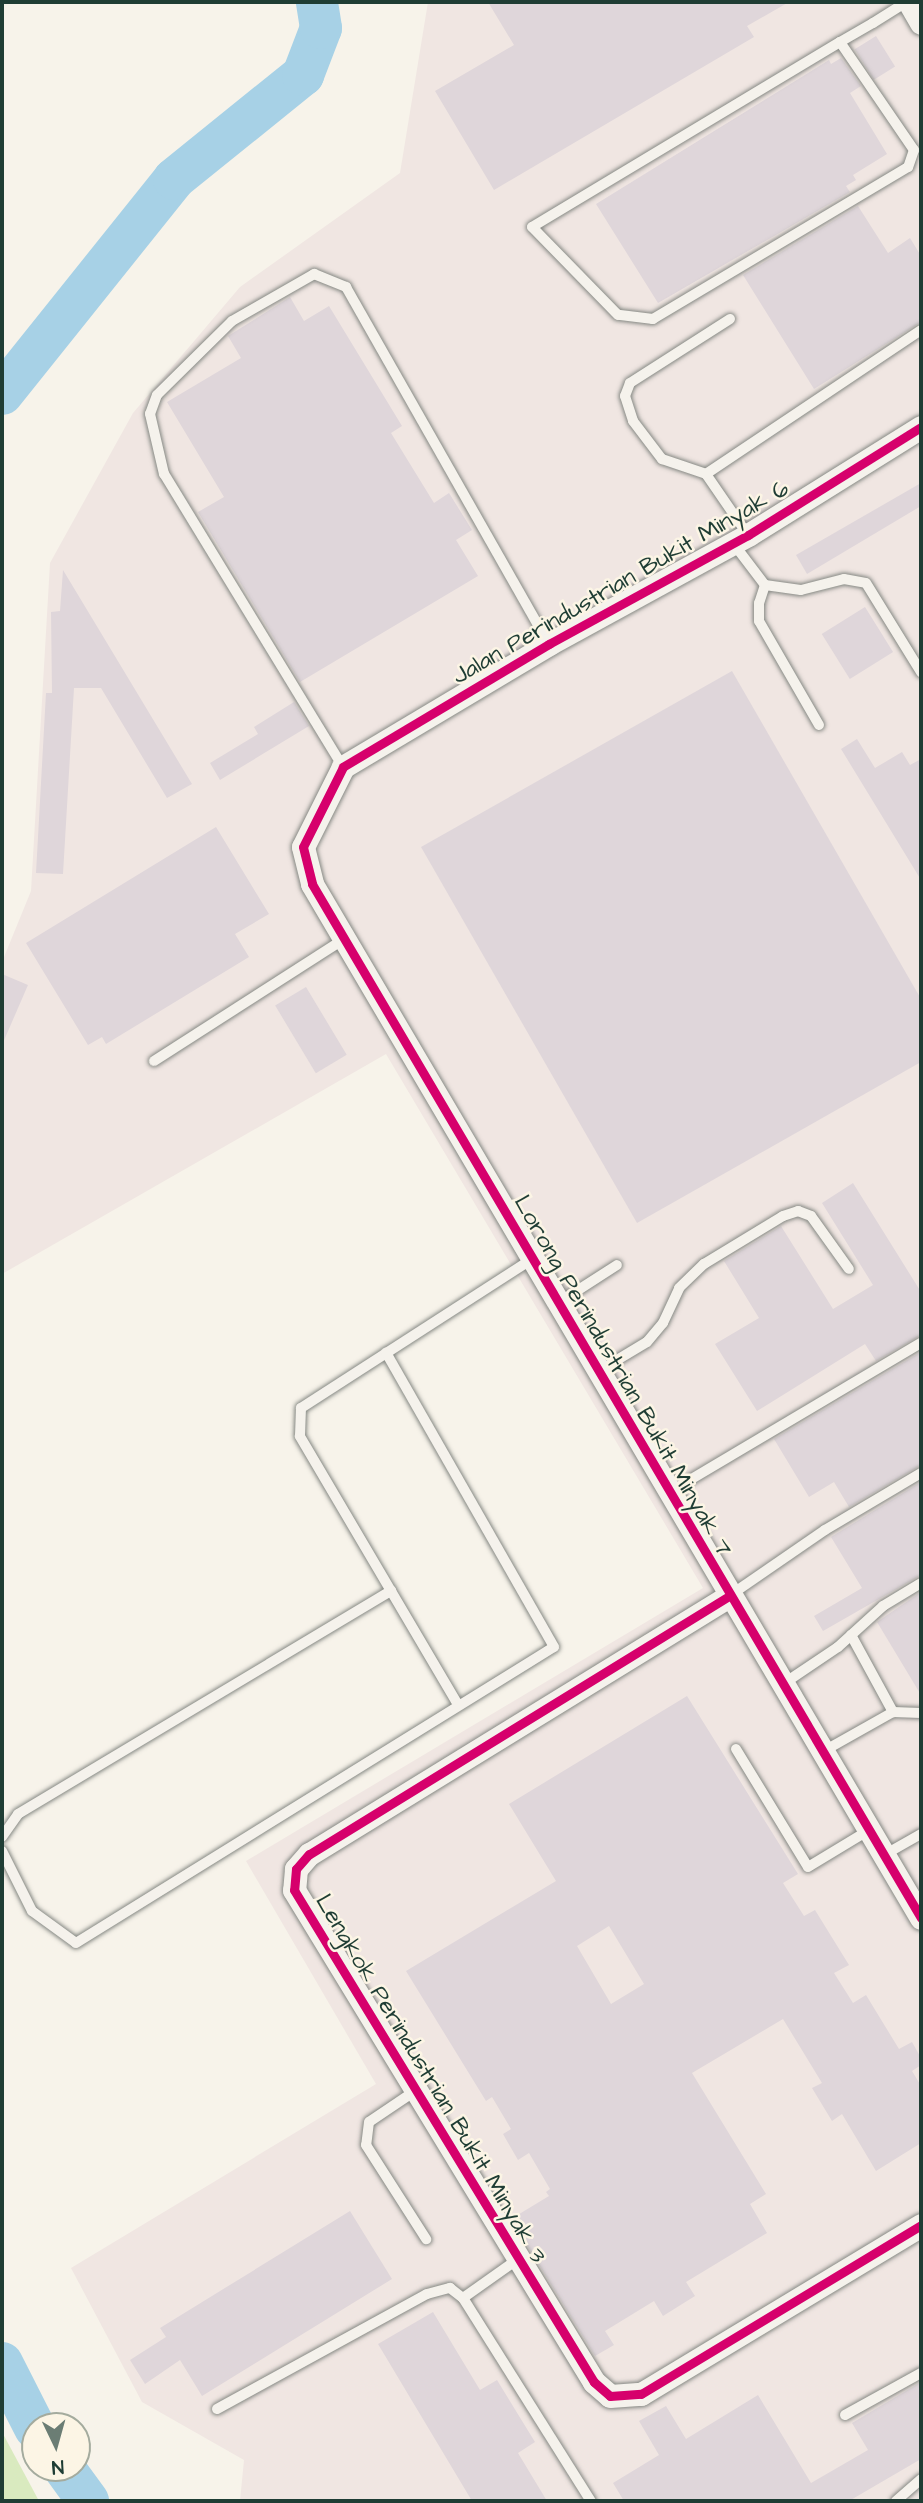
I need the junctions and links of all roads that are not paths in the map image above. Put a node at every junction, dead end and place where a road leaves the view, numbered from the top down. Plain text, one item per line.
1 (907, 2) edge
2 (921, 23) edge
3 (840, 42) junction
4 (730, 319) dead end
5 (921, 330) edge
6 (921, 427) edge
7 (706, 474) junction
8 (741, 539) junction
9 (765, 585) junction
10 (549, 644) junction
11 (921, 672) edge
12 (819, 724) dead end
13 (343, 767) junction
14 (344, 939) junction
15 (154, 1061) dead end
16 (532, 1259) junction
17 (617, 1265) dead end
18 (849, 1269) dead end
19 (558, 1304) junction
20 (921, 1343) edge
21 (386, 1353) junction
22 (597, 1371) junction
23 (921, 1473) edge
24 (668, 1493) junction
25 (921, 1583) edge
26 (391, 1591) junction
27 (729, 1596) junction
28 (851, 1635) junction
29 (782, 1685) junction
30 (457, 1703) junction
31 (893, 1712) junction
32 (921, 1713) edge
33 (736, 1749) dead end
34 (822, 1752) junction
35 (869, 1830) junction
36 (921, 1834) edge
37 (2, 1837) edge
38 (2, 1851) edge
39 (883, 1855) junction
40 (921, 1918) edge
41 (415, 2091) junction
42 (921, 2225) edge
43 (426, 2239) dead end
44 (518, 2259) junction
45 (463, 2298) junction
46 (921, 2373) edge
47 (217, 2409) dead end
48 (845, 2415) dead end
49 (921, 2479) edge
50 (591, 2501) edge
51 (896, 2501) edge

1 - 2 street
1 - 3 lane
3 - 3 lane
4 - 7 lane
5 - 7 lane
6 - 8 street, Jalan Perindustrian Bukit Minyak 6
7 - 8 lane
8 - 9 lane
8 - 10 street, Jalan Perindustrian Bukit Minyak 6
9 - 11 lane
9 - 12 lane
10 - 13 street, Jalan Perindustrian Bukit Minyak 6
10 - 13 lane
13 - 14 street, Lorong Perindustrian Bukit Minyak 7
14 - 15 lane
14 - 16 street, Lorong Perindustrian Bukit Minyak 7
16 - 19 street, Lorong Perindustrian Bukit Minyak 7
16 - 21 lane
17 - 19 lane
18 - 22 lane
19 - 22 street, Lorong Perindustrian Bukit Minyak 7
20 - 24 lane
21 - 26 lane
21 - 30 lane
22 - 24 street, Lorong Perindustrian Bukit Minyak 7
23 - 27 lane
24 - 27 street, Lorong Perindustrian Bukit Minyak 7
25 - 28 lane
26 - 30 lane
26 - 37 lane
27 - 29 street, Lorong Perindustrian Bukit Minyak 7
27 - 41 street, Lengkok Perindustrian Bukit Minyak 3
28 - 29 lane
28 - 31 lane
29 - 34 street, Lorong Perindustrian Bukit Minyak 7
30 - 38 lane
31 - 32 lane
31 - 34 lane
33 - 35 lane
34 - 35 street, Lorong Perindustrian Bukit Minyak 7
35 - 39 street, Lorong Perindustrian Bukit Minyak 7
36 - 39 lane
39 - 40 street, Lorong Perindustrian Bukit Minyak 7
41 - 43 lane
41 - 44 street, Lengkok Perindustrian Bukit Minyak 3
42 - 44 street, Lengkok Perindustrian Bukit Minyak 3
44 - 45 lane
45 - 47 lane
45 - 50 lane
46 - 48 lane
49 - 51 lane

